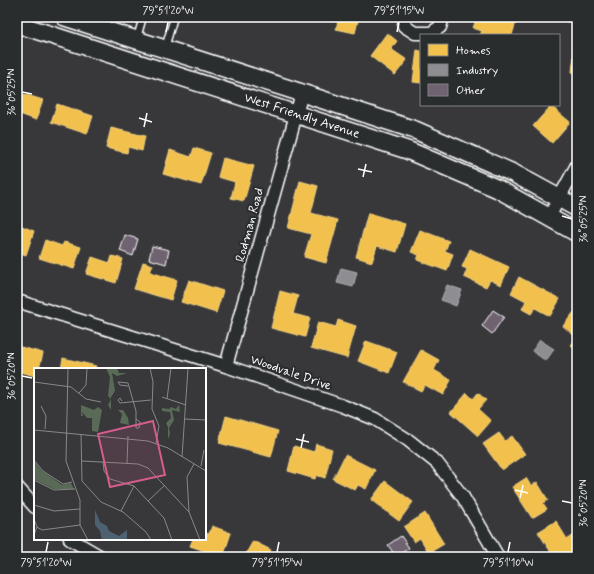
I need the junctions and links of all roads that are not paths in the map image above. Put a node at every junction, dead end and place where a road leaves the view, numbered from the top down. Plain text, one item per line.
1 (65, 17) edge
2 (143, 17) edge
3 (174, 17) edge
4 (405, 17) edge
5 (443, 17) edge
6 (17, 24) edge
7 (137, 40) junction
8 (165, 49) junction
9 (302, 92) junction
10 (296, 113) junction
11 (577, 165) edge
12 (560, 198) junction
13 (577, 208) edge
14 (549, 217) junction
15 (576, 230) edge
16 (17, 301) edge
17 (226, 366) junction
18 (17, 487) edge
19 (34, 506) edge
20 (72, 540) edge
21 (101, 557) edge
22 (498, 557) edge

1 - 7 main road, West Friendly Avenue
2 - 7 lane
3 - 8 lane
4 - 5 street
6 - 10 main road, West Friendly Avenue
7 - 8 main road, West Friendly Avenue
8 - 9 main road, West Friendly Avenue
9 - 10 street, Rodman Road
9 - 12 main road, West Friendly Avenue
10 - 14 main road, West Friendly Avenue
10 - 17 street, Rodman Road
11 - 12 street
12 - 13 main road, West Friendly Avenue
12 - 14 street
14 - 15 main road, West Friendly Avenue
16 - 17 street, Woodvale Drive
17 - 22 street, Woodvale Drive
18 - 19 street
20 - 21 street

